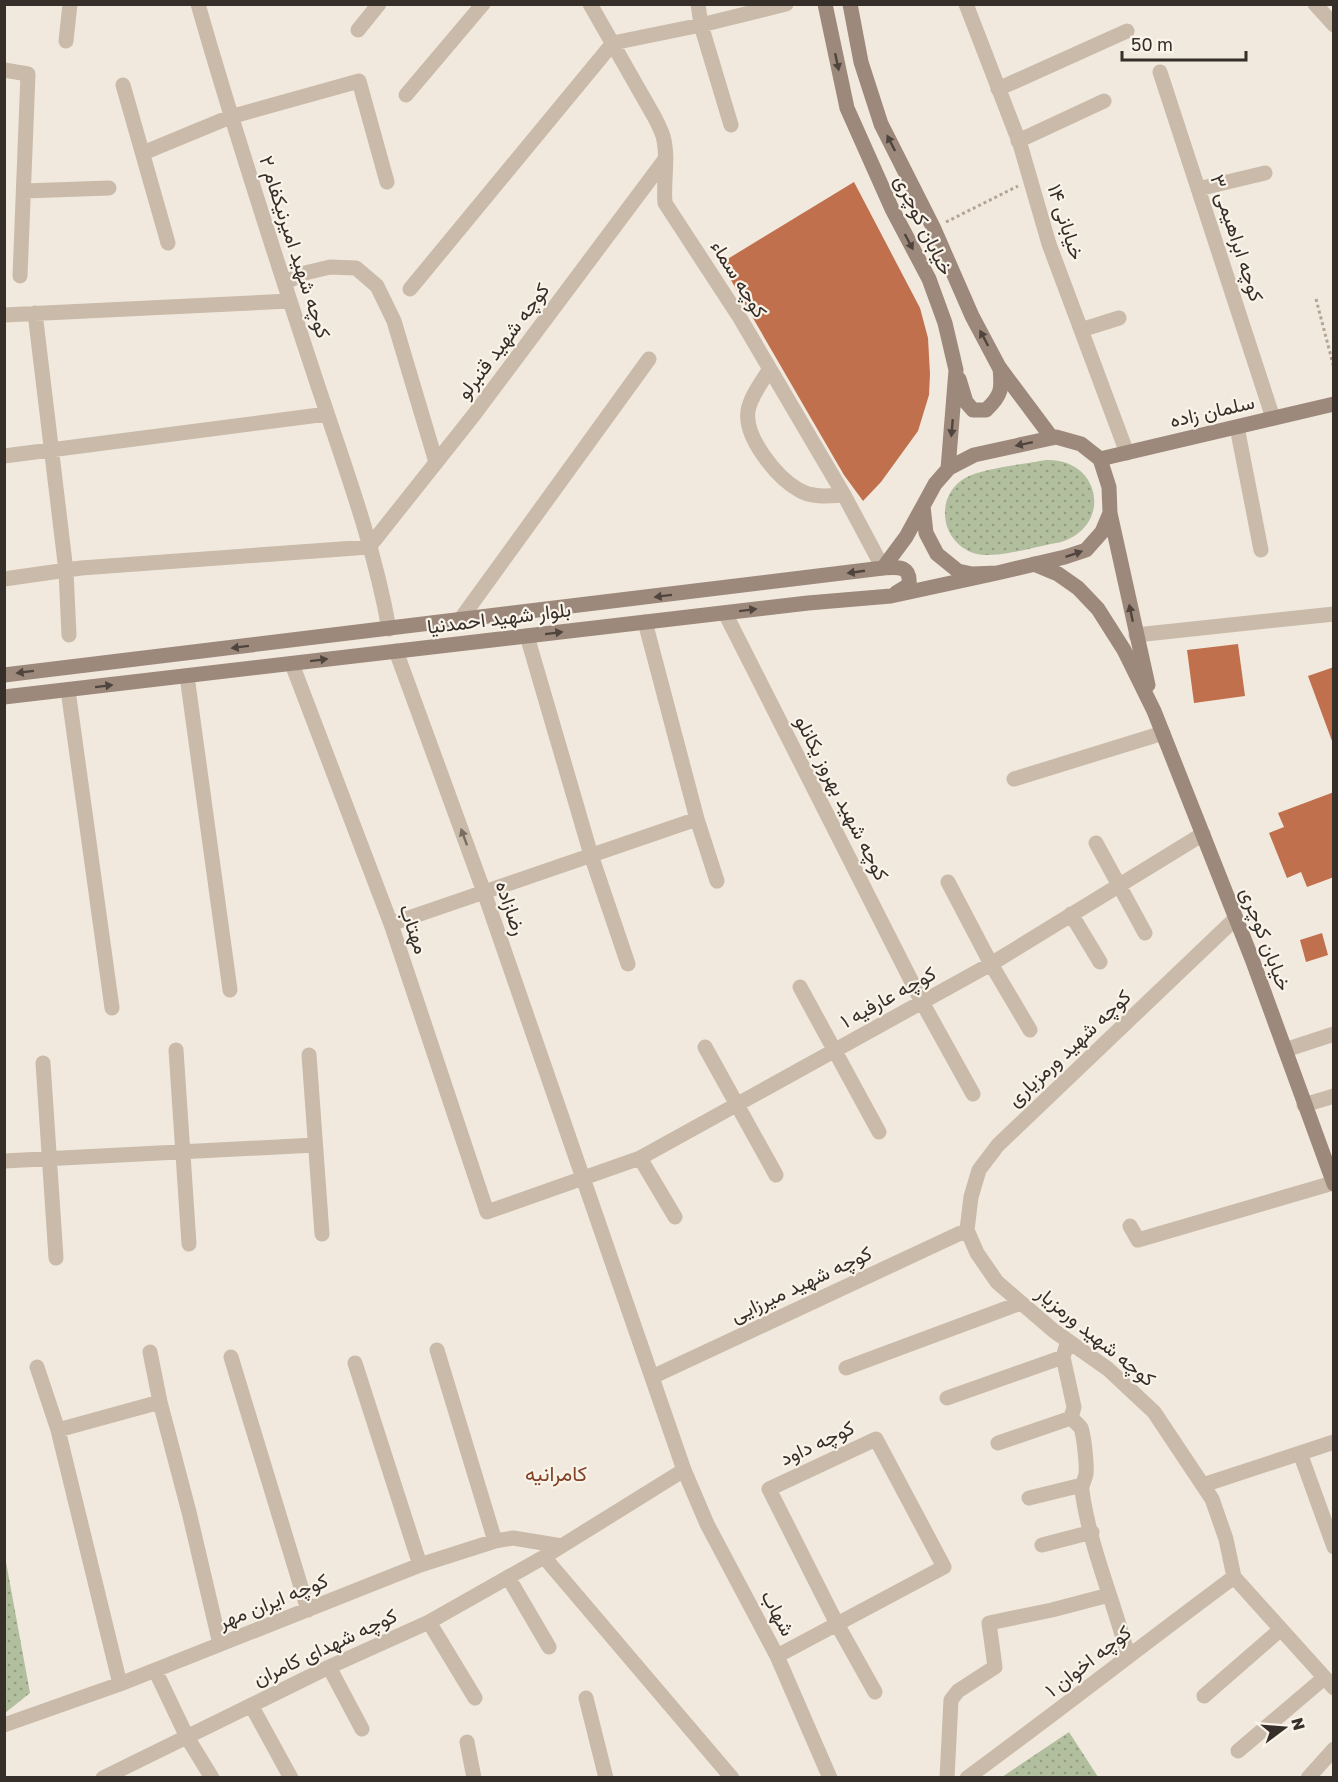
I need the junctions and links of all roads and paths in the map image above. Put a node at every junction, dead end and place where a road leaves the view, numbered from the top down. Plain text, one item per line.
1 (70, 4) edge
2 (198, 4) edge
3 (379, 4) edge
4 (483, 4) edge
5 (590, 4) edge
6 (698, 4) edge
7 (786, 4) edge
8 (825, 4) edge
9 (850, 4) edge
10 (966, 4) edge
11 (1318, 5) edge
12 (701, 26) junction
13 (1334, 26) edge
14 (358, 30) dead end
15 (1127, 30) dead end
16 (66, 41) dead end
17 (613, 43) junction
18 (4, 70) edge
19 (1160, 72) dead end
20 (123, 85) dead end
21 (998, 89) junction
22 (406, 95) dead end
23 (1104, 101) dead end
24 (230, 117) junction
25 (730, 125) dead end
26 (1018, 141) junction
27 (143, 153) junction
28 (666, 158) junction
29 (1265, 173) dead end
30 (1030, 180) junction
31 (387, 182) dead end
32 (109, 188) dead end
33 (1198, 189) junction
34 (24, 191) junction
35 (934, 229) junction
36 (168, 243) dead end
37 (20, 276) dead end
38 (284, 283) junction
39 (410, 289) dead end
40 (1316, 299) dead end
41 (290, 301) junction
42 (35, 313) junction
43 (4, 315) edge
44 (1119, 318) dead end
45 (1081, 330) junction
46 (649, 359) dead end
47 (999, 367) junction
48 (1334, 368) edge
49 (769, 370) junction
50 (956, 370) junction
51 (1334, 404) edge
52 (327, 414) junction
53 (1273, 418) junction
54 (1237, 427) junction
55 (1052, 438) junction
56 (53, 450) junction
57 (1127, 453) junction
58 (4, 456) edge
59 (1100, 459) junction
60 (436, 462) junction
61 (948, 469) junction
62 (844, 495) junction
63 (923, 506) junction
64 (1110, 513) junction
65 (369, 547) junction
66 (1261, 550) dead end
67 (1034, 564) junction
68 (883, 568) junction
69 (66, 571) junction
70 (997, 573) junction
71 (4, 579) edge
72 (891, 596) junction
73 (724, 613) junction
74 (1334, 614) edge
75 (460, 620) junction
76 (645, 622) junction
77 (389, 629) junction
78 (69, 635) dead end
79 (1136, 635) junction
80 (527, 636) junction
81 (396, 651) junction
82 (292, 663) junction
83 (4, 675) edge
84 (187, 676) junction
85 (68, 690) junction
86 (4, 697) edge
87 (1154, 711) junction
88 (1163, 733) junction
89 (1014, 779) dead end
90 (697, 819) junction
91 (1203, 834) junction
92 (1096, 843) dead end
93 (591, 855) junction
94 (717, 881) dead end
95 (948, 882) dead end
96 (1118, 886) junction
97 (484, 892) junction
98 (1071, 914) junction
99 (1236, 918) junction
100 (391, 924) junction
101 (1145, 933) dead end
102 (1100, 962) dead end
103 (628, 964) dead end
104 (991, 964) junction
105 (800, 987) dead end
106 (230, 990) dead end
107 (922, 1002) junction
108 (112, 1008) dead end
109 (1030, 1030) dead end
110 (1334, 1034) edge
111 (705, 1047) dead end
112 (176, 1050) dead end
113 (836, 1050) junction
114 (1285, 1050) junction
115 (309, 1055) dead end
116 (43, 1063) dead end
117 (973, 1094) dead end
118 (1334, 1096) edge
119 (737, 1105) junction
120 (1304, 1105) junction
121 (879, 1132) dead end
122 (315, 1144) junction
123 (185, 1153) junction
124 (640, 1158) junction
125 (50, 1160) junction
126 (4, 1161) edge
127 (776, 1175) dead end
128 (583, 1179) junction
129 (1333, 1183) edge
130 (487, 1212) joint
131 (675, 1217) dead end
132 (1130, 1226) dead end
133 (967, 1230) junction
134 (322, 1234) dead end
135 (189, 1244) dead end
136 (56, 1258) dead end
137 (1021, 1303) junction
138 (1068, 1341) junction
139 (437, 1350) dead end
140 (150, 1352) dead end
141 (231, 1357) dead end
142 (1063, 1357) junction
143 (355, 1363) dead end
144 (37, 1367) dead end
145 (846, 1368) dead end
146 (652, 1377) junction
147 (947, 1398) dead end
148 (159, 1402) junction
149 (1071, 1418) junction
150 (58, 1430) junction
151 (1334, 1442) edge
152 (999, 1443) dead end
153 (1300, 1453) junction
154 (684, 1470) junction
155 (1082, 1485) junction
156 (1203, 1485) junction
157 (1029, 1498) dead end
158 (1092, 1532) junction
159 (495, 1542) junction
160 (1042, 1545) dead end
161 (561, 1546) junction
162 (1334, 1547) edge
163 (544, 1557) junction
164 (420, 1565) junction
165 (507, 1577) junction
166 (1234, 1577) junction
167 (1109, 1594) junction
168 (308, 1610) junction
169 (429, 1622) junction
170 (837, 1624) junction
171 (1281, 1629) junction
172 (220, 1644) junction
173 (549, 1647) dead end
174 (777, 1656) junction
175 (1128, 1656) junction
176 (329, 1667) junction
177 (155, 1670) junction
178 (1329, 1683) edge
179 (120, 1684) junction
180 (875, 1692) dead end
181 (1204, 1696) dead end
182 (475, 1698) dead end
183 (586, 1698) dead end
184 (251, 1705) junction
185 (4, 1725) edge
186 (362, 1729) dead end
187 (187, 1737) junction
188 (467, 1742) dead end
189 (1334, 1749) edge
190 (1238, 1751) dead end
191 (103, 1778) edge
192 (212, 1778) edge
193 (291, 1778) edge
194 (474, 1778) edge
195 (606, 1778) edge
196 (732, 1778) edge
197 (830, 1778) edge
198 (947, 1778) edge
199 (967, 1778) edge
200 (1308, 1778) edge

1 - 16 street
2 - 24 street, کوچه شهید امیرنیکفام ۲
3 - 14 street
4 - 22 street
5 - 17 street, کوچه سماء
6 - 12 street
7 - 12 street
8 -> 50 main road, خیابان کوچری
35 -> 9 main road, خیابان کوچری
10 - 21 street, خیابانی ۱۴
11 - 13 street
12 - 17 street
12 - 25 street
15 - 21 street
17 - 28 street, کوچه سماء
17 - 39 street
18 - 34 street
19 - 33 street, کوچه ابراهیمی ۳
20 - 27 street
21 - 26 street, خیابانی ۱۴
23 - 26 street
24 - 27 street
24 - 31 street
24 - 38 street, کوچه شهید امیرنیکفام ۲
26 - 30 street, خیابانی ۱۴
27 - 36 street
28 - 49 street, کوچه سماء
28 - 60 street, کوچه شهید قنبرلو
29 - 33 street
30 - 35 path
30 - 45 street, خیابانی ۱۴
32 - 34 street
33 - 53 street, کوچه ابراهیمی ۳
34 - 37 street
47 -> 35 main road, خیابان کوچری
38 - 41 street, کوچه شهید امیرنیکفام ۲
38 - 60 street
40 - 48 path
41 - 42 street
41 - 52 street, کوچه شهید امیرنیکفام ۲
42 - 43 street
42 - 56 street
44 - 45 street
45 - 57 street, خیابانی ۱۴
46 - 75 street
47 - 50 main road
47 - 55 main road, خیابان کوچری
49 - 62 street, کوچه سماء
49 - 62 street
50 -> 61 main road, خیابان کوچری
51 - 53 main road, سلمان زاده
52 - 56 street
52 - 65 street, کوچه شهید امیرنیکفام ۲
53 - 54 main road, سلمان زاده
54 - 57 main road, سلمان زاده
54 - 66 street
55 - 59 main road
55 -> 61 main road
56 - 58 street
56 - 69 street
57 - 59 main road, سلمان زاده
59 - 64 main road
60 - 65 street, کوچه شهید قنبرلو
61 - 63 main road
62 - 68 street, کوچه سماء
63 - 68 main road
63 - 70 main road
67 -> 64 main road
79 -> 64 main road, خیابان کوچری
65 - 69 street
65 - 77 street, کوچه شهید امیرنیکفام ۲
67 - 70 main road
67 - 87 main road, خیابان کوچری
68 - 72 main road
68 -> 75 main road, بلوار شهید احمدنیا
69 - 71 street
69 - 78 street
70 - 72 main road, بلوار شهید احمدنیا
73 -> 72 main road, بلوار شهید احمدنیا
73 - 76 main road, بلوار شهید احمدنیا
73 - 107 street, کوچه شهید بهروز یکانلو
74 - 79 street
75 - 77 main road, بلوار شهید احمدنیا
80 -> 76 main road, بلوار شهید احمدنیا
76 - 90 street
77 -> 83 main road, بلوار شهید احمدنیا
79 - 87 main road, خیابان کوچری
80 - 81 main road, بلوار شهید احمدنیا
80 - 93 street
82 -> 81 main road, بلوار شهید احمدنیا
97 -> 81 street, رضازاده
82 - 84 main road, بلوار شهید احمدنیا
82 - 100 street, مهتاب
85 -> 84 main road, بلوار شهید احمدنیا
84 - 106 street
85 - 86 main road, بلوار شهید احمدنیا
85 - 108 street
87 - 88 main road, خیابان کوچری
88 - 89 street
88 - 91 main road, خیابان کوچری
90 - 93 street
90 - 94 street
91 - 96 street, کوچه عارفیه ۱
91 - 99 main road, خیابان کوچری
92 - 96 street
93 - 97 street
93 - 103 street
95 - 104 street
96 - 98 street, کوچه عارفیه ۱
96 - 101 street
97 - 100 street
97 - 128 street, رضازاده
98 - 102 street
98 - 104 street, کوچه عارفیه ۱
99 - 114 main road, خیابان کوچری
99 - 133 street, کوچه شهید ورمزیاری
100 - 130 street, مهتاب
104 - 107 street, کوچه عارفیه ۱
104 - 109 street
105 - 113 street
107 - 113 street, کوچه عارفیه ۱
107 - 117 street, کوچه شهید بهروز یکانلو
110 - 114 street
111 - 119 street
112 - 123 street
113 - 119 street, کوچه عارفیه ۱
113 - 121 street
114 - 120 main road, خیابان کوچری
115 - 122 street
116 - 125 street
118 - 120 street
119 - 124 street, کوچه عارفیه ۱
119 - 127 street
120 - 129 main road, خیابان کوچری
122 - 123 street
122 - 134 street
123 - 125 street
123 - 135 street
124 - 128 street, کوچه عارفیه ۱
124 - 131 street
125 - 126 street
125 - 136 street
128 - 130 street, کوچه عارفیه ۱
128 - 146 street, رضازاده
129 - 132 street
133 - 137 street, کوچه شهید ورمزیار
133 - 146 street, کوچه شهید میرزایی
137 - 138 street, کوچه شهید ورمزیار
137 - 145 street
138 - 142 street
138 - 156 street, کوچه شهید ورمزیار
139 - 159 street
140 - 148 street
141 - 168 street
142 - 147 street
142 - 149 street
143 - 164 street
144 - 150 street
146 - 154 street, شهاب
148 - 150 street
148 - 172 street
149 - 152 street
149 - 155 street
150 - 179 street
151 - 153 street
153 - 156 street
153 - 162 street
154 - 161 street, کوچه شهدای کامران
154 - 174 street, شهاب
155 - 157 street
155 - 158 street
156 - 166 street, کوچه شهید ورمزیار
158 - 160 street
158 - 167 street
159 - 161 street, کوچه ایران مهر
159 - 164 street, کوچه ایران مهر
161 - 163 street, کوچه شهدای کامران
163 - 165 street, کوچه شهدای کامران
163 - 196 street
164 - 168 street, کوچه ایران مهر
165 - 169 street, کوچه شهدای کامران
165 - 173 street
166 - 171 street
166 - 175 street, کوچه اخوان ۱
167 - 175 street
167 - 198 street
168 - 172 street, کوچه ایران مهر
169 - 176 street, کوچه شهدای کامران
169 - 182 street
170 - 170 street, کوچه داود
170 - 174 street, کوچه داود
170 - 180 street
171 - 178 street
171 - 181 street
172 - 177 street, کوچه ایران مهر
174 - 197 street, شهاب
175 - 199 street, کوچه اخوان ۱
176 - 184 street, کوچه شهدای کامران
176 - 186 street
177 - 179 street, کوچه ایران مهر
177 - 187 street
178 - 190 street
179 - 185 street, کوچه ایران مهر
183 - 195 street
184 - 187 street, کوچه شهدای کامران
184 - 193 street
187 - 191 street, کوچه شهدای کامران
187 - 192 street
188 - 194 street
189 - 200 street

